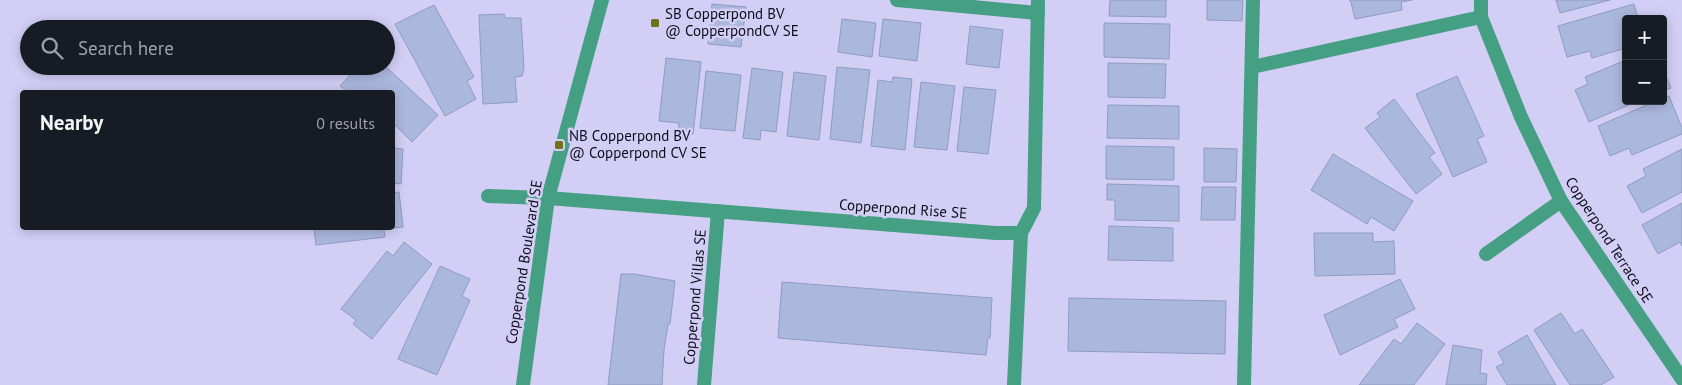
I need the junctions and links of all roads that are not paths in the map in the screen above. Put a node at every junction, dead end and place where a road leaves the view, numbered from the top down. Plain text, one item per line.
1 (602, 0) edge
2 (897, 0) edge
3 (1253, 0) edge
4 (1481, 0) edge
5 (1038, 6) edge
6 (1481, 17) junction
7 (1252, 67) junction
8 (488, 196) dead end
9 (548, 198) junction
10 (1561, 202) junction
11 (718, 211) junction
12 (1021, 233) junction
13 (1486, 254) dead end
14 (1682, 379) edge
15 (523, 385) edge
16 (704, 385) edge
17 (1014, 385) edge
18 (1244, 385) edge

1 - 9 street, Copperpond Boulevard SE
2 - 5 street
3 - 7 street
4 - 6 street, Copperpond Terrace SE
5 - 12 street
6 - 7 street
6 - 10 street, Copperpond Terrace SE
7 - 18 street
8 - 9 street, Copperpond Rise SE
9 - 11 street, Copperpond Rise SE
9 - 15 street, Copperpond Boulevard SE
10 - 13 street
10 - 14 street, Copperpond Terrace SE
11 - 12 street, Copperpond Rise SE
11 - 16 street, Copperpond Villas SE
12 - 17 street

